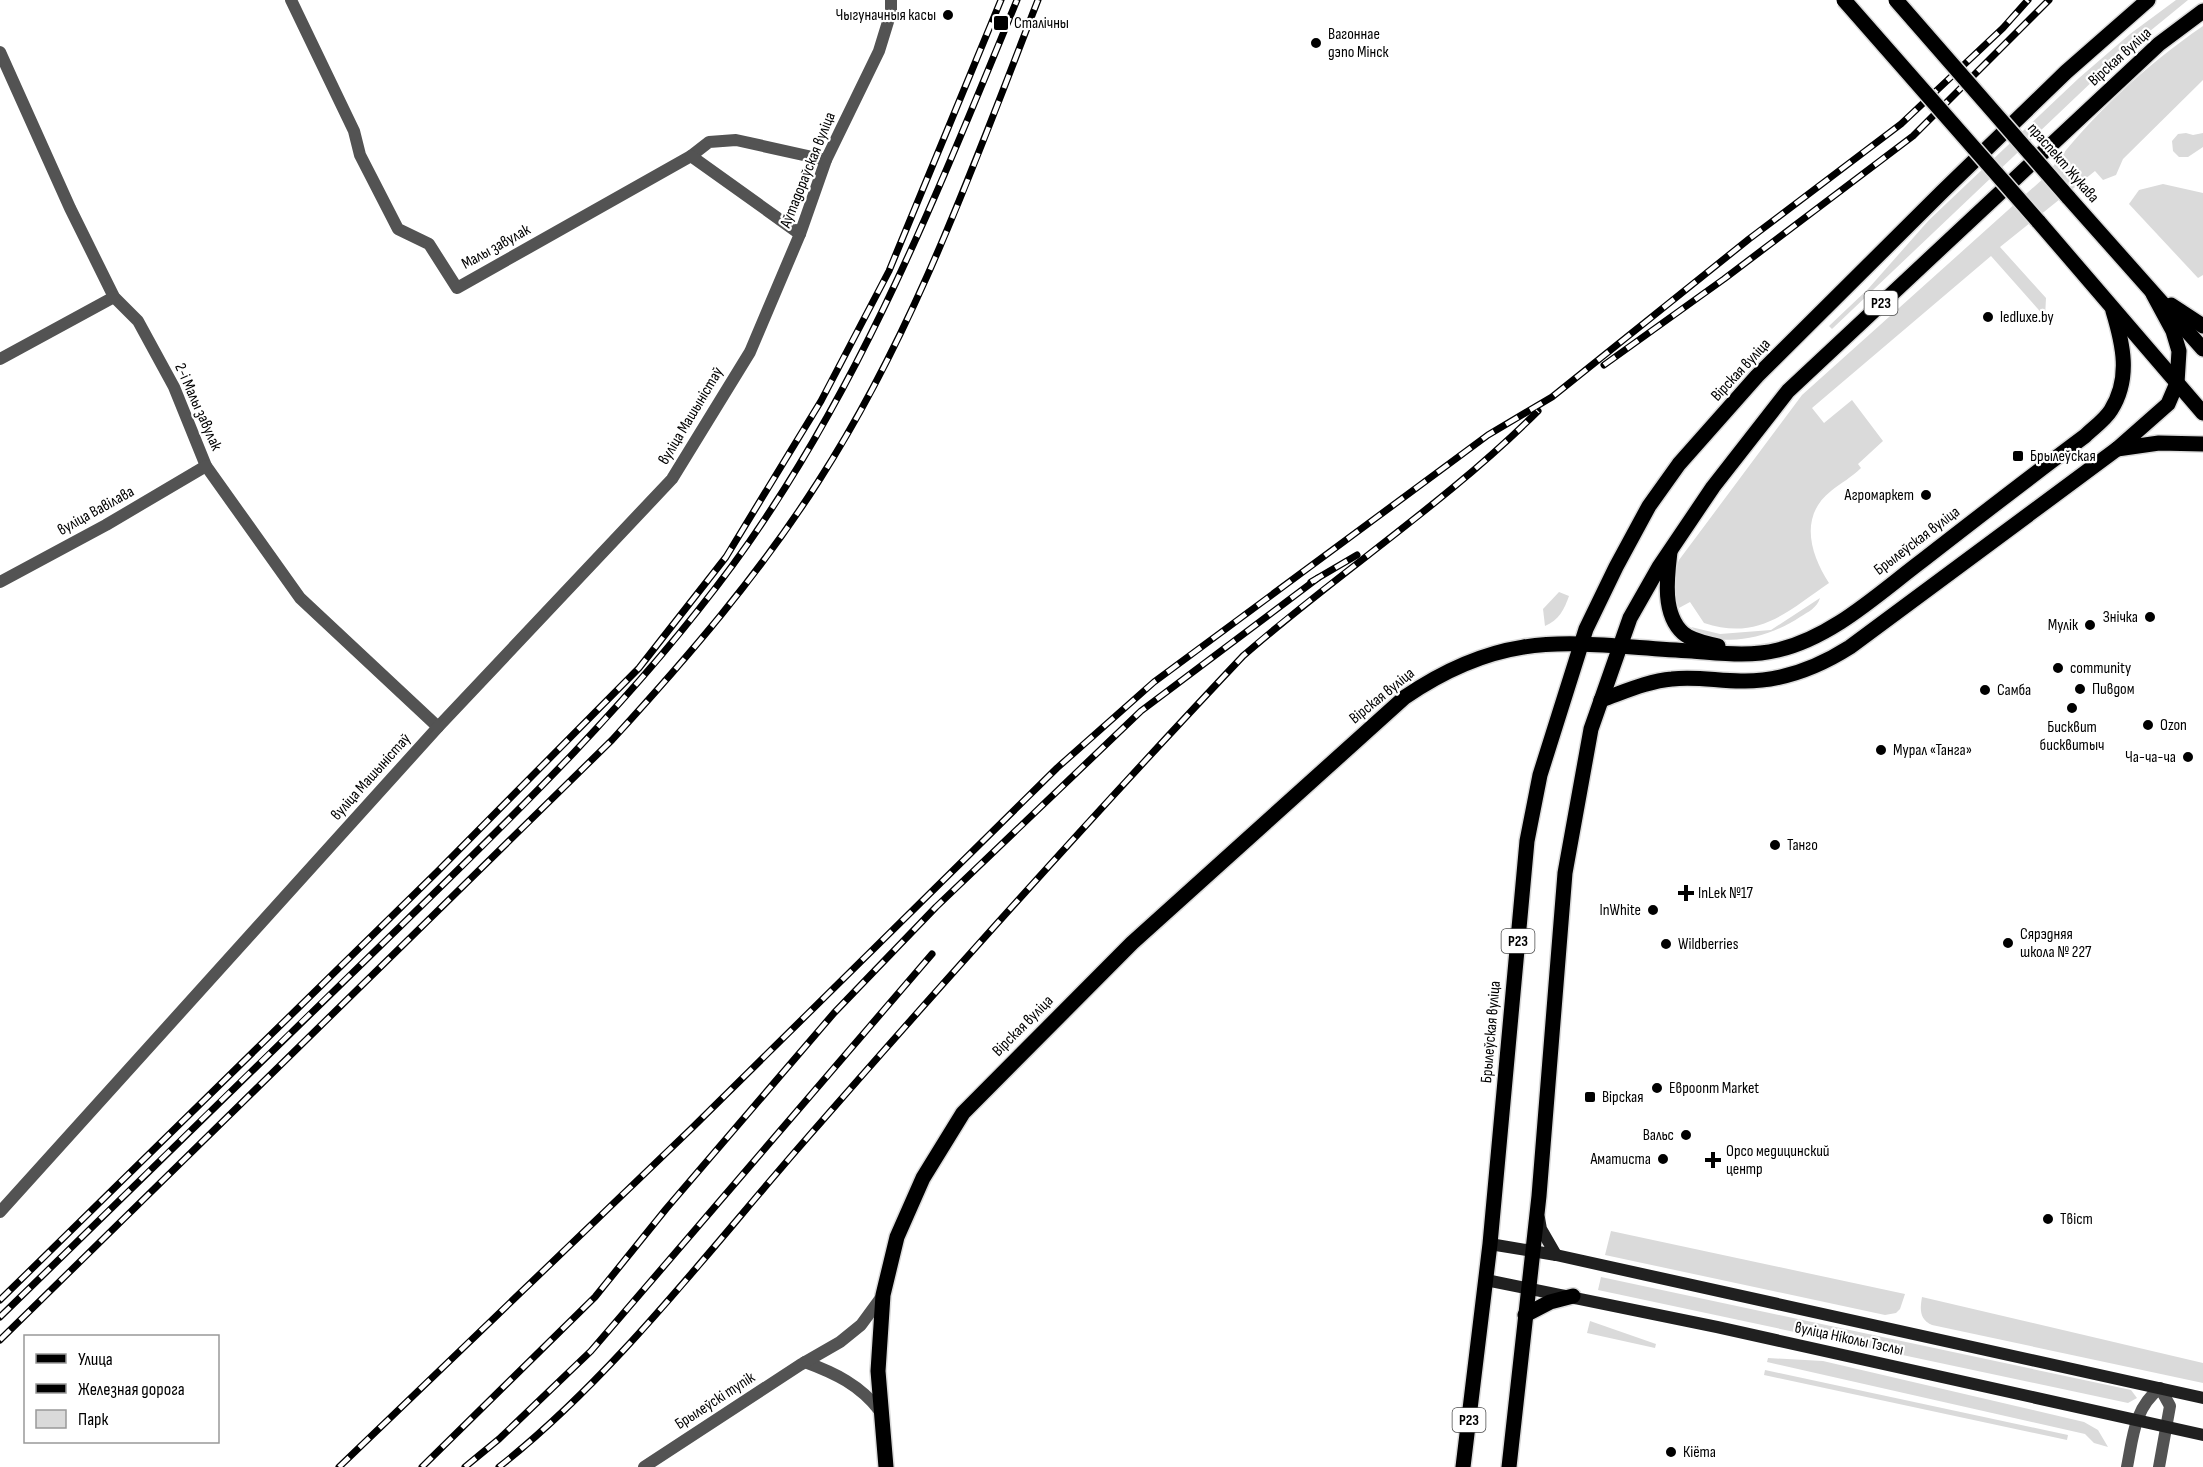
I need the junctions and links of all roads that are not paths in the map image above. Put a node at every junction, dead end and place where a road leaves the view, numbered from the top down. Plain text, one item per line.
1 (291, 0) edge
2 (891, 0) edge
3 (1844, 0) edge
4 (1896, 0) edge
5 (2148, 0) edge
6 (2203, 11) edge
7 (0, 52) edge
8 (691, 156) junction
9 (826, 160) junction
10 (800, 234) junction
11 (2153, 294) junction
12 (114, 297) junction
13 (2113, 311) junction
14 (2203, 326) edge
15 (2203, 349) edge
16 (750, 352) joint
17 (0, 359) edge
18 (2177, 383) junction
19 (2203, 413) edge
20 (2203, 444) edge
21 (2117, 449) junction
22 (206, 466) junction
23 (1670, 549) junction
24 (0, 582) edge
25 (1581, 644) junction
26 (1620, 646) junction
27 (1760, 653) junction
28 (1601, 699) junction
29 (438, 727) junction
30 (0, 1212) edge
31 (1537, 1213) junction
32 (1490, 1244) junction
33 (1533, 1251) junction
34 (1556, 1255) junction
35 (1486, 1280) junction
36 (1529, 1287) junction
37 (883, 1295) junction
38 (1573, 1296) junction
39 (1526, 1315) junction
40 (805, 1362) junction
41 (2160, 1388) junction
42 (2203, 1398) edge
43 (880, 1411) junction
44 (2136, 1419) junction
45 (2167, 1426) junction
46 (2203, 1435) edge
47 (644, 1467) edge
48 (886, 1467) edge
49 (1463, 1467) edge
50 (1509, 1467) edge
51 (2127, 1467) edge
52 (2159, 1467) edge

1 - 8 street, Малы завулак
2 - 9 street, Аўтадораўская вуліца
3 - 13 main road, bridge
4 - 11 main road, праспект Жукава, bridge
5 - 25 main road, Вірская вуліца / Р23
6 - 23 main road, Вірская вуліца / Р23
7 - 12 street, 2-і Малы завулак
8 - 9 street, Малы завулак
8 - 10 street
9 - 10 street, Аўтадораўская вуліца
10 - 16 street, Аўтадораўская вуліца
11 - 14 main road
11 - 15 main road, праспект Жукава
11 - 18 main road
12 - 17 street
12 - 22 street, 2-і Малы завулак
13 - 18 main road
13 - 27 main road, Брылеўская вуліца
16 - 29 street, вуліца Машыністаў
18 - 19 main road
18 - 21 main road
20 - 21 main road
21 - 28 main road
22 - 24 street, вуліца Вавілава
22 - 29 street, 2-і Малы завулак
23 - 26 main road, Вірская вуліца / Р23
23 - 27 main road
25 - 26 main road, Брылеўская вуліца
25 - 32 main road, Брылеўская вуліца / Р23
25 - 37 main road, Вірская вуліца
26 - 27 main road, Брылеўская вуліца
26 - 28 main road, Р23
28 - 31 main road, Р23
29 - 30 street, вуліца Машыністаў
31 - 33 main road, Р23
31 - 34 main road
32 - 33 main road, вуліца Ніколы Тэслы
32 - 35 main road, Брылеўская вуліца / Р23
33 - 34 main road, вуліца Ніколы Тэслы
33 - 36 main road, Р23
34 - 41 main road, вуліца Ніколы Тэслы
35 - 36 main road, вуліца Ніколы Тэслы
35 - 49 main road, Брылеўская вуліца / Р23
36 - 38 main road, вуліца Ніколы Тэслы
36 - 39 main road, Р23
37 - 40 street, Брылеўскі тупік
37 - 43 main road, Вірская вуліца
38 - 39 main road
38 - 44 main road, вуліца Ніколы Тэслы
39 - 50 main road, Р23
40 - 43 street
40 - 47 street, Брылеўскі тупік
41 - 42 main road, вуліца Ніколы Тэслы
41 - 44 street
41 - 45 street
43 - 48 main road, Вірская вуліца
44 - 45 main road, вуліца Ніколы Тэслы
44 - 51 street
45 - 46 main road, вуліца Ніколы Тэслы
45 - 52 street

